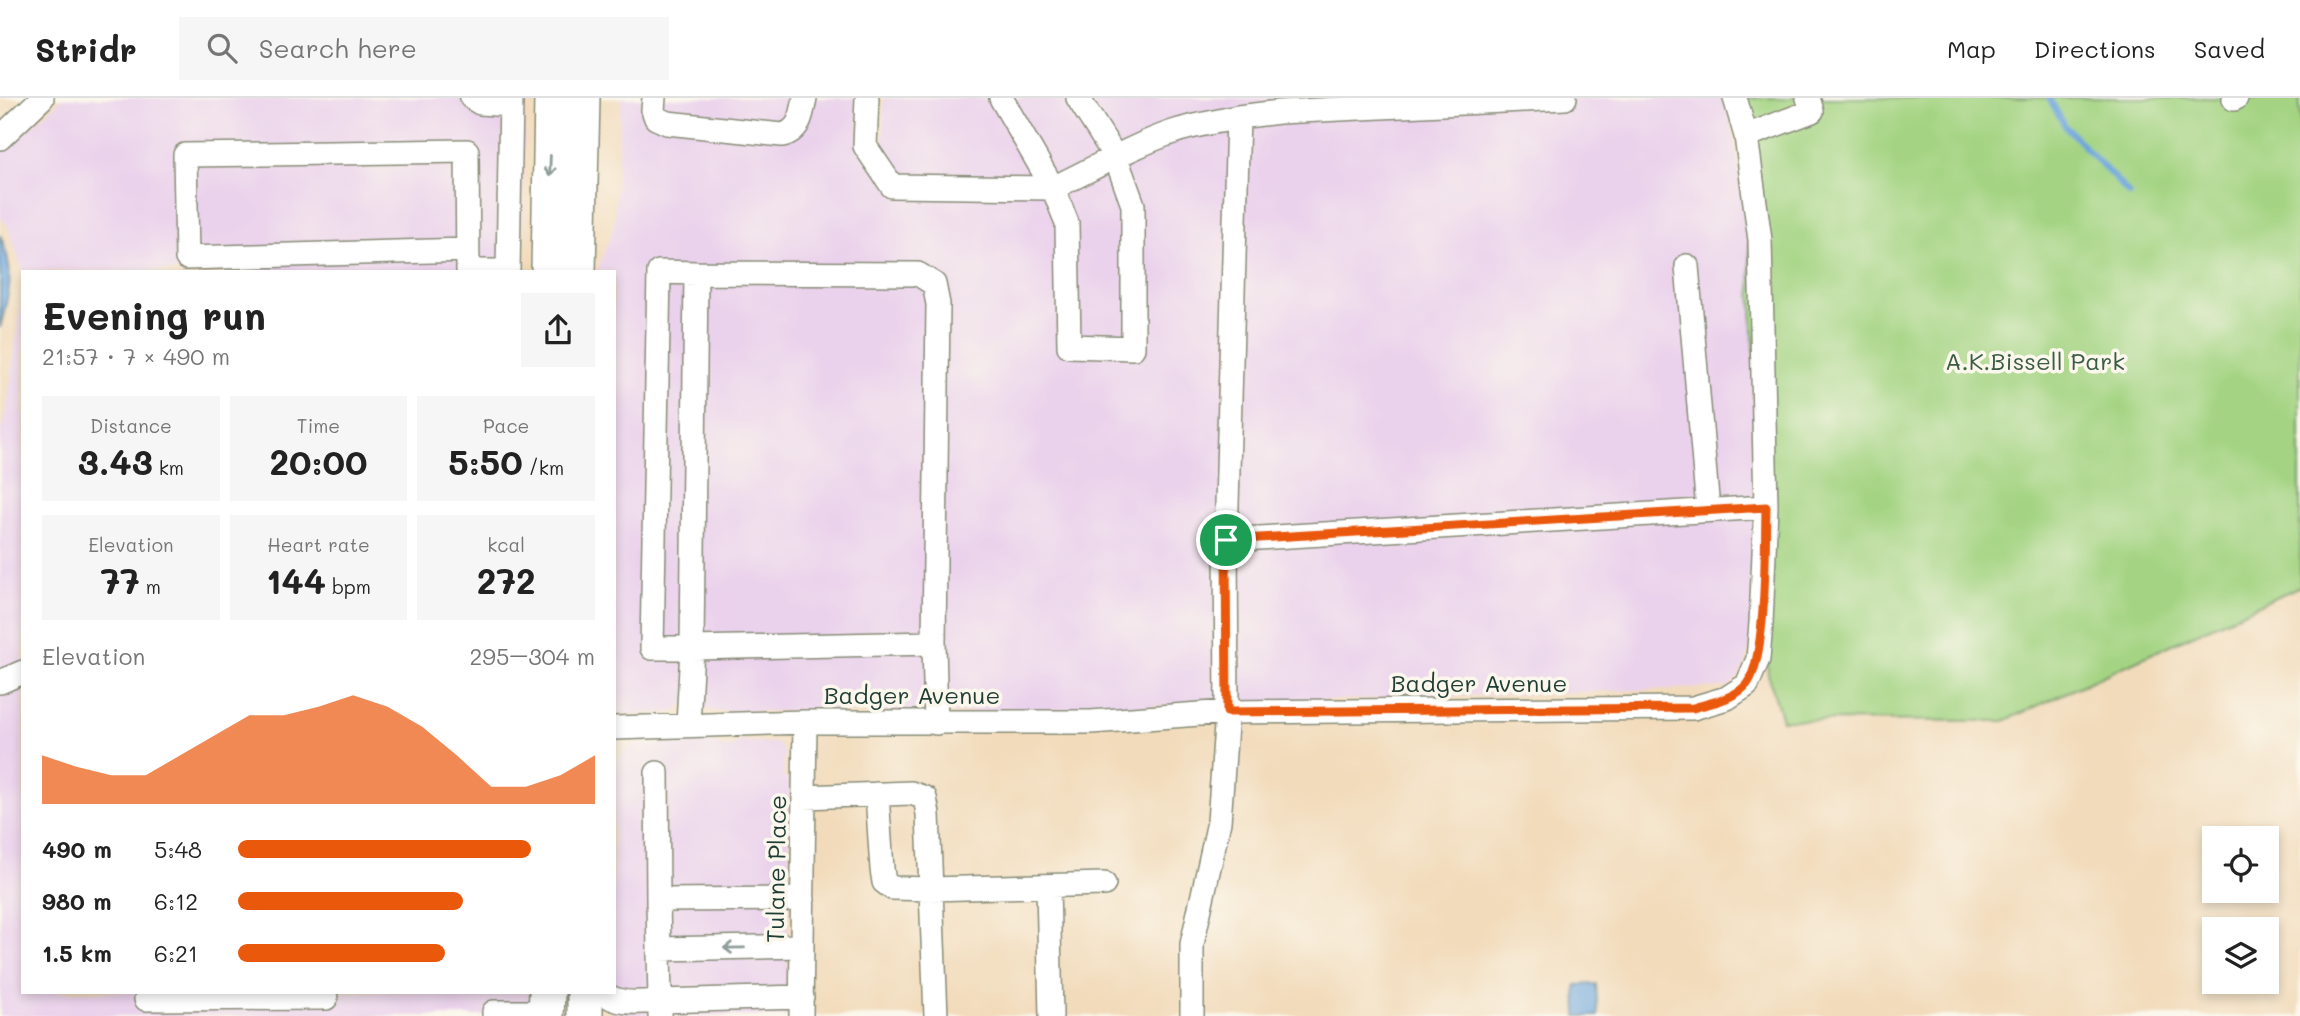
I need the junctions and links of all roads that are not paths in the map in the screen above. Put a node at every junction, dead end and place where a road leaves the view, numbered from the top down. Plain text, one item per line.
1 (43, 98) edge
2 (472, 98) edge
3 (552, 98) edge
4 (582, 98) edge
5 (654, 98) edge
6 (805, 98) edge
7 (867, 98) edge
8 (1001, 98) edge
9 (1078, 98) edge
10 (1565, 98) edge
11 (1735, 98) edge
12 (1808, 98) edge
13 (511, 102) edge
14 (1238, 117) junction
15 (1746, 136) junction
16 (0, 138) edge
17 (1116, 158) junction
18 (1054, 188) junction
19 (467, 250) junction
20 (1687, 266) dead end
21 (468, 270) edge
22 (508, 270) edge
23 (548, 270) edge
24 (578, 270) edge
25 (696, 273) junction
26 (1766, 507) junction
27 (1708, 510) junction
28 (1226, 540) junction
29 (934, 643) junction
30 (692, 648) junction
31 (21, 674) edge
32 (0, 682) edge
33 (1227, 712) junction
34 (805, 722) junction
35 (936, 723) junction
36 (688, 725) junction
37 (616, 728) edge
38 (657, 773) dead end
39 (877, 794) junction
40 (804, 797) junction
41 (1104, 884) dead end
42 (1048, 886) junction
43 (931, 890) junction
44 (803, 899) junction
45 (658, 900) junction
46 (802, 946) junction
47 (659, 949) junction
48 (585, 994) edge
49 (604, 994) edge
50 (146, 1002) edge
51 (326, 1002) edge
52 (546, 1007) edge
53 (802, 1007) edge
54 (660, 1010) edge
55 (494, 1016) edge
56 (585, 1016) edge
57 (623, 1016) edge
58 (936, 1016) edge
59 (1051, 1016) edge
60 (1192, 1016) edge

1 - 16 street
2 - 13 street
3 -> 23 highway
4 - 24 highway
5 - 6 street
7 - 18 street
8 - 18 street
9 - 17 street
10 - 14 street
11 - 15 street, Badger Avenue
12 - 15 street
13 - 22 street
14 - 17 street
14 - 28 street
15 - 26 street, Badger Avenue
17 - 18 street
17 - 18 street
19 - 19 street
19 - 21 street
20 - 27 street
25 - 29 street
25 - 30 street
25 - 30 street
26 - 27 street
26 - 33 street, Badger Avenue
27 - 28 street
28 - 33 street
29 - 30 street
29 - 35 street
30 - 36 street
31 - 32 street
33 - 35 street, Badger Avenue
33 - 60 street
34 - 35 street, Badger Avenue
34 - 36 street, Badger Avenue
34 - 40 street, Tulane Place
36 - 37 street, Badger Avenue
38 - 45 street
39 - 40 street
39 - 43 street
39 - 43 street
40 - 44 street, Tulane Place
41 - 42 street
42 - 43 street
42 - 59 street
43 - 58 street
44 - 45 street
44 - 46 street, Tulane Place
45 - 47 street
46 -> 47 street
46 - 53 street, Tulane Place
47 - 54 street
48 - 56 highway
49 - 54 street
50 - 51 street
52 - 55 street
53 - 54 street
54 - 57 street

